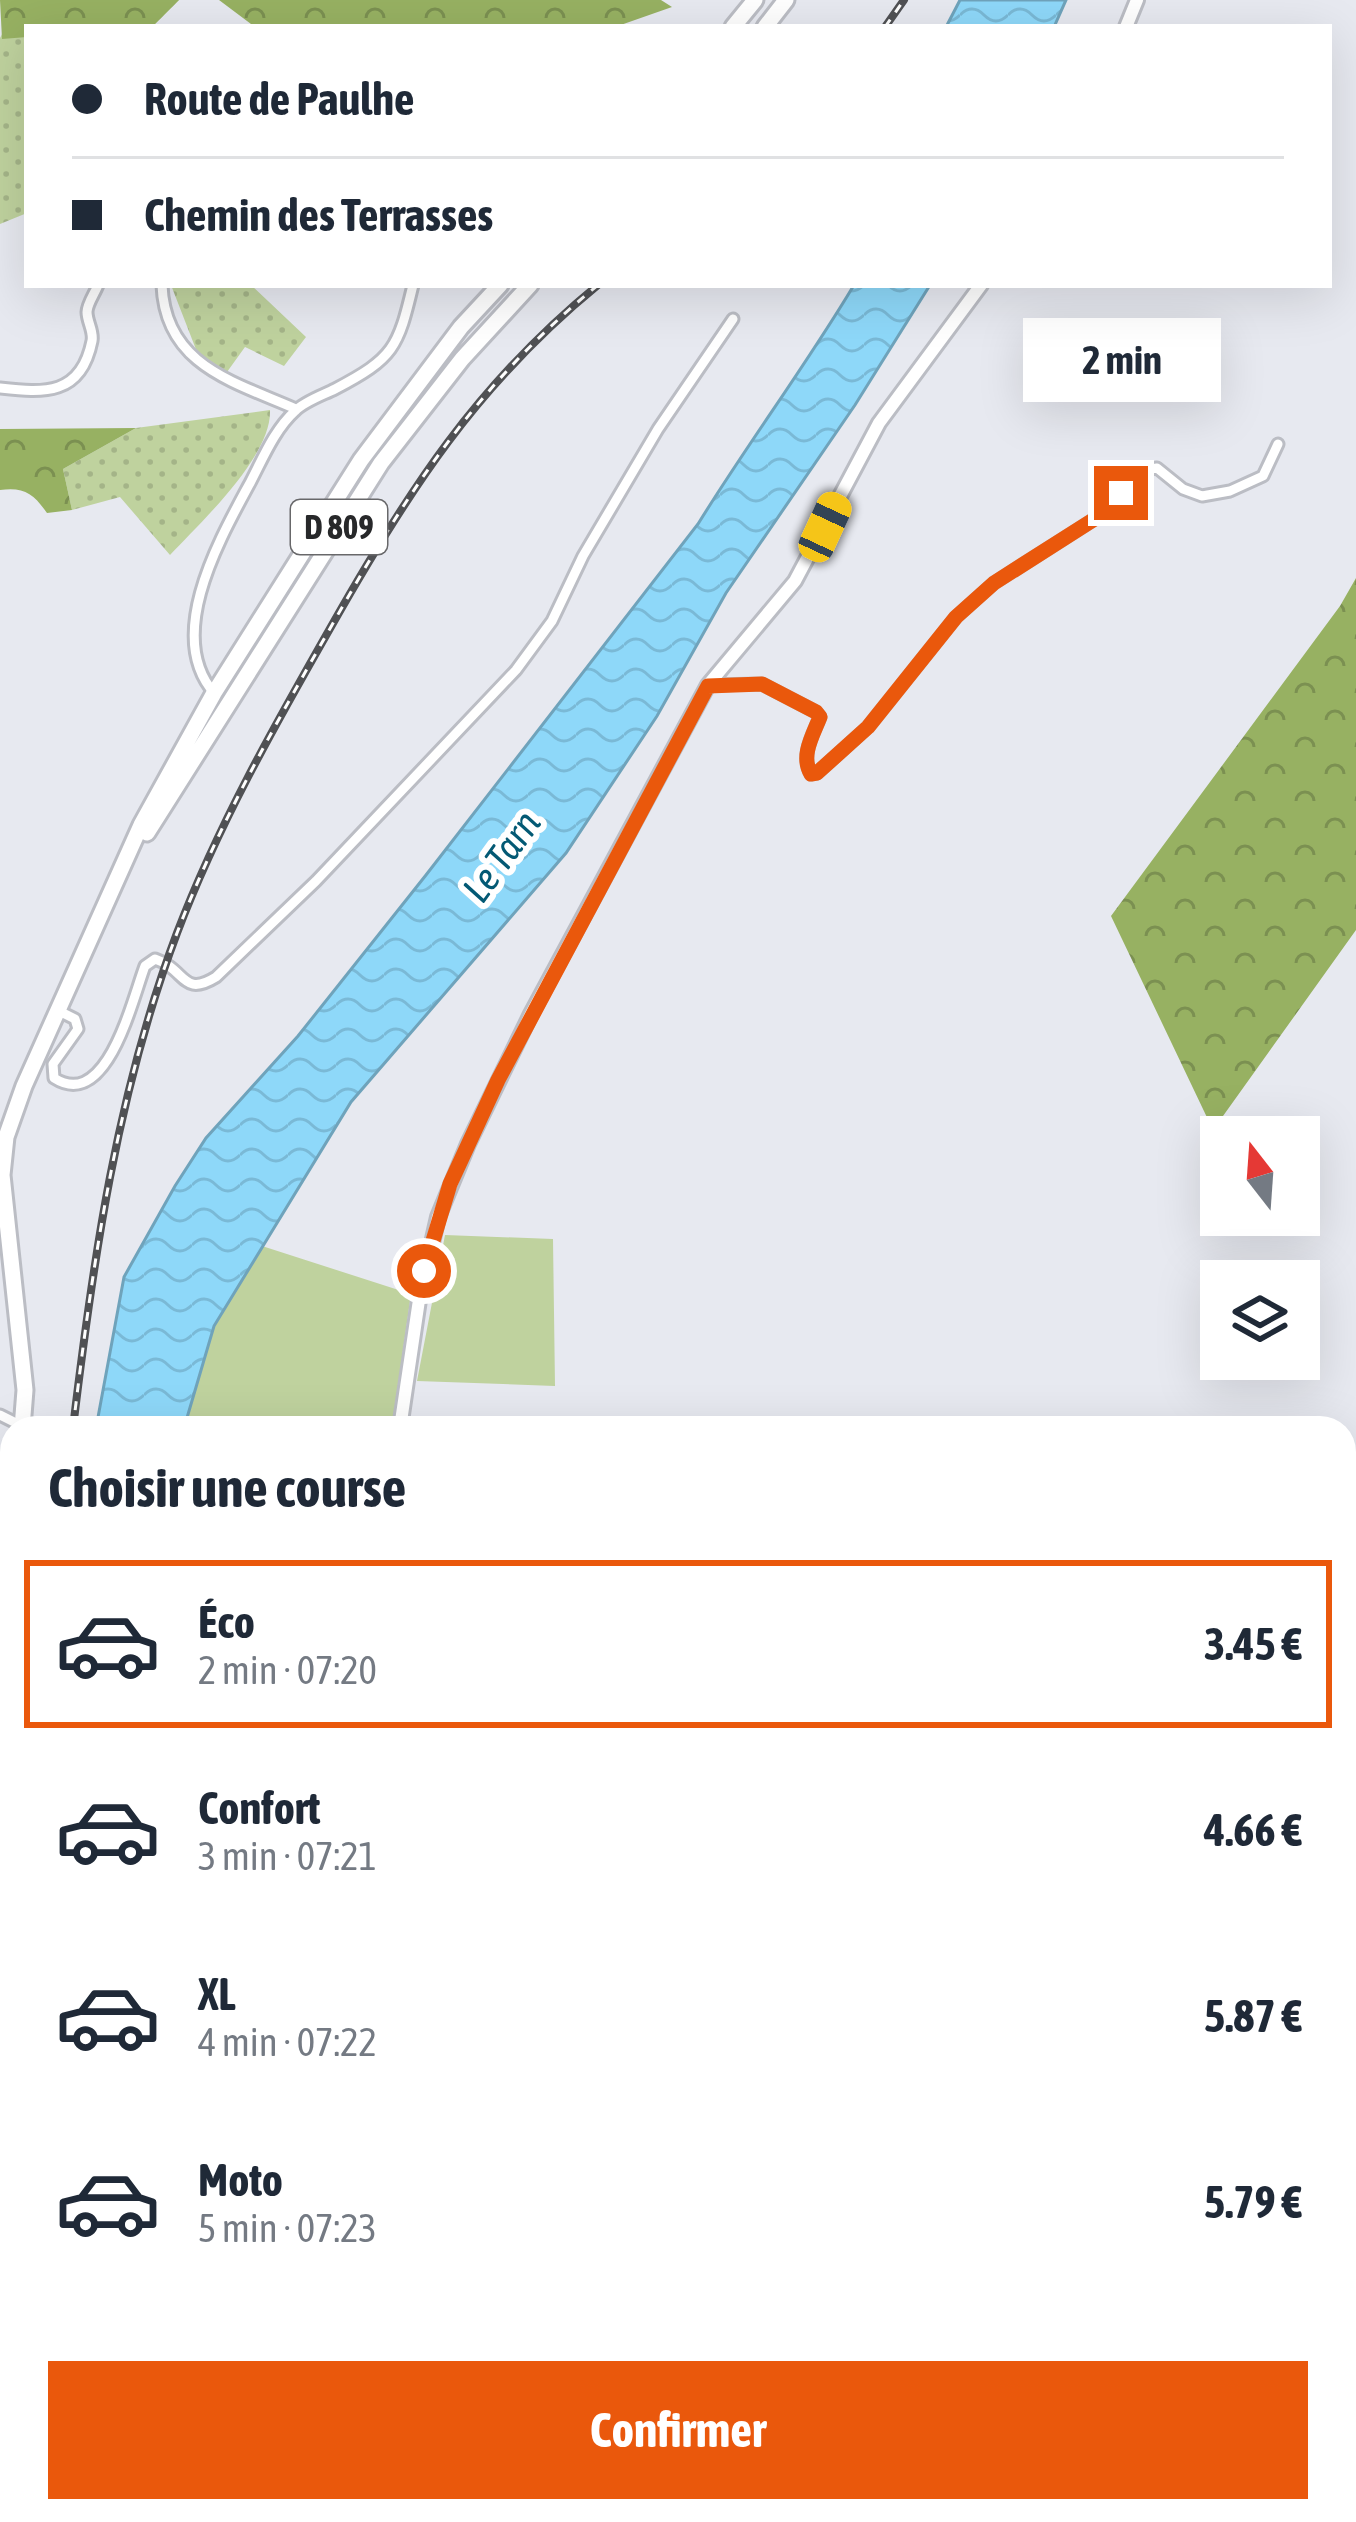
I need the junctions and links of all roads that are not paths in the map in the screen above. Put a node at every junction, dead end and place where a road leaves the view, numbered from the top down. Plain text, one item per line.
1 (754, 0) edge
2 (786, 0) edge
3 (735, 24) edge
4 (767, 24) edge
5 (97, 288) edge
6 (163, 288) edge
7 (412, 288) edge
8 (497, 288) edge
9 (527, 288) edge
10 (979, 288) edge
11 (734, 319) dead end
12 (0, 388) edge
13 (296, 409) junction
14 (1278, 444) dead end
15 (708, 686) junction
16 (215, 693) junction
17 (57, 1010) junction
18 (23, 1416) edge
19 (402, 1416) edge

1 - 3 main road
2 - 4 main road
5 - 12 street
6 - 13 street
7 - 13 street
8 - 16 main road, D 809
9 - 16 main road, D 809
10 - 15 street
11 - 17 street
13 - 16 street
14 - 15 street
15 - 19 street
16 - 17 main road, D 809
17 - 18 main road, D 809

